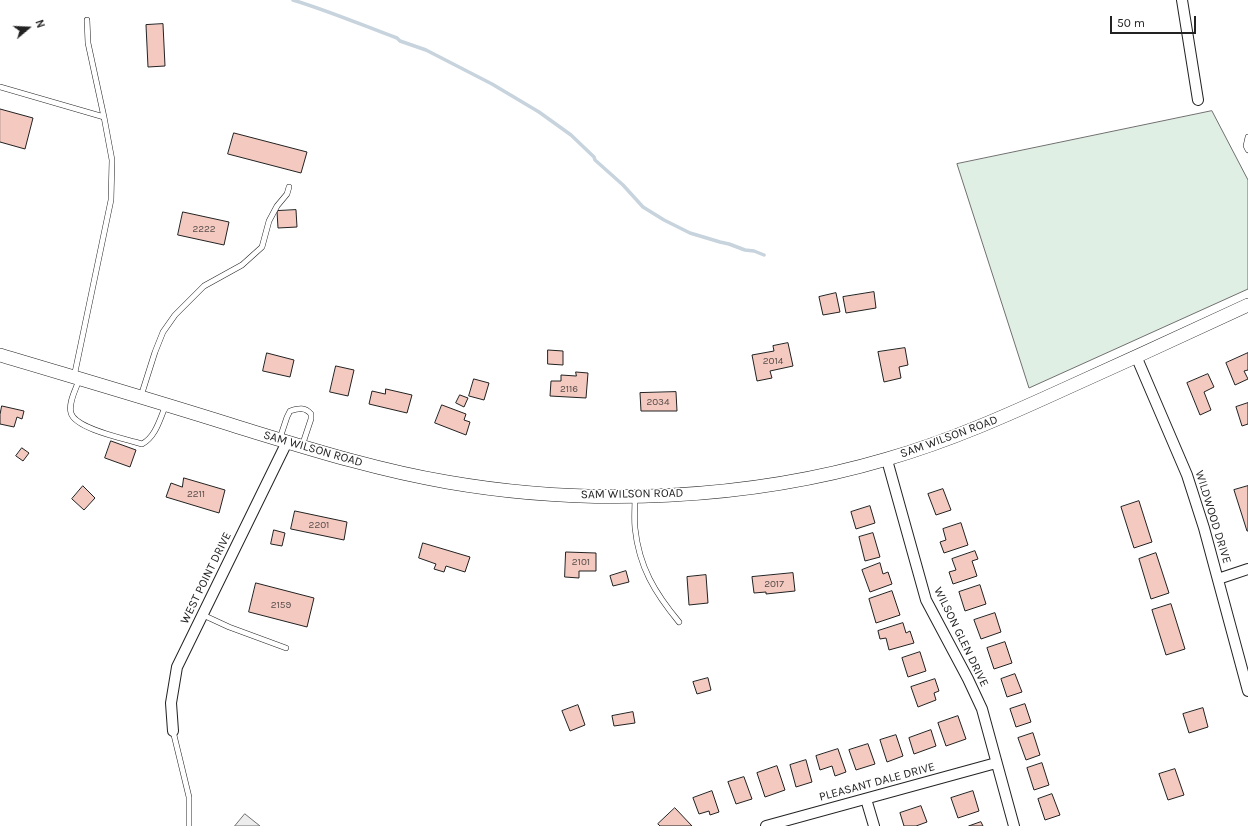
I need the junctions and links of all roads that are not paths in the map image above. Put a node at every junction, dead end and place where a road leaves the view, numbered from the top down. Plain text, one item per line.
1 (1182, 0) edge
2 (87, 20) dead end
3 (0, 87) edge
4 (1198, 100) dead end
5 (104, 117) junction
6 (1248, 137) edge
7 (1248, 150) edge
8 (289, 187) dead end
9 (1248, 306) edge
10 (0, 355) edge
11 (1136, 356) junction
12 (77, 378) junction
13 (141, 397) junction
14 (166, 405) junction
15 (283, 440) junction
16 (302, 446) junction
17 (887, 460) junction
18 (635, 496) junction
19 (1248, 569) edge
20 (1218, 579) junction
21 (203, 615) junction
22 (679, 622) dead end
23 (286, 648) dead end
24 (1248, 691) edge
25 (173, 731) joint
26 (996, 763) junction
27 (866, 799) junction
28 (189, 826) edge
29 (766, 826) edge
30 (874, 826) edge
31 (1014, 826) edge

1 - 4 street
2 - 5 lane
3 - 5 lane
5 - 12 lane
6 - 7 lane
8 - 13 lane
9 - 11 street, SAM WILSON ROAD
10 - 12 street, SAM WILSON ROAD
11 - 17 street, SAM WILSON ROAD
11 - 20 street, WILDWOOD DRIVE
12 - 13 street, SAM WILSON ROAD
12 - 14 lane
13 - 14 street, SAM WILSON ROAD
14 - 15 street, SAM WILSON ROAD
15 - 16 street, SAM WILSON ROAD
15 - 16 lane
15 - 21 street, WEST POINT DRIVE
16 - 18 street, SAM WILSON ROAD
17 - 18 street, SAM WILSON ROAD
17 - 26 street, WILSON GLEN DRIVE
18 - 22 lane
19 - 20 street
20 - 24 street, WILDWOOD DRIVE
21 - 23 lane
21 - 25 street, WEST POINT DRIVE
25 - 28 lane
26 - 27 street, PLEASANT DALE DRIVE
26 - 31 street, WILSON GLEN DRIVE
27 - 29 street, PLEASANT DALE DRIVE
27 - 30 street

